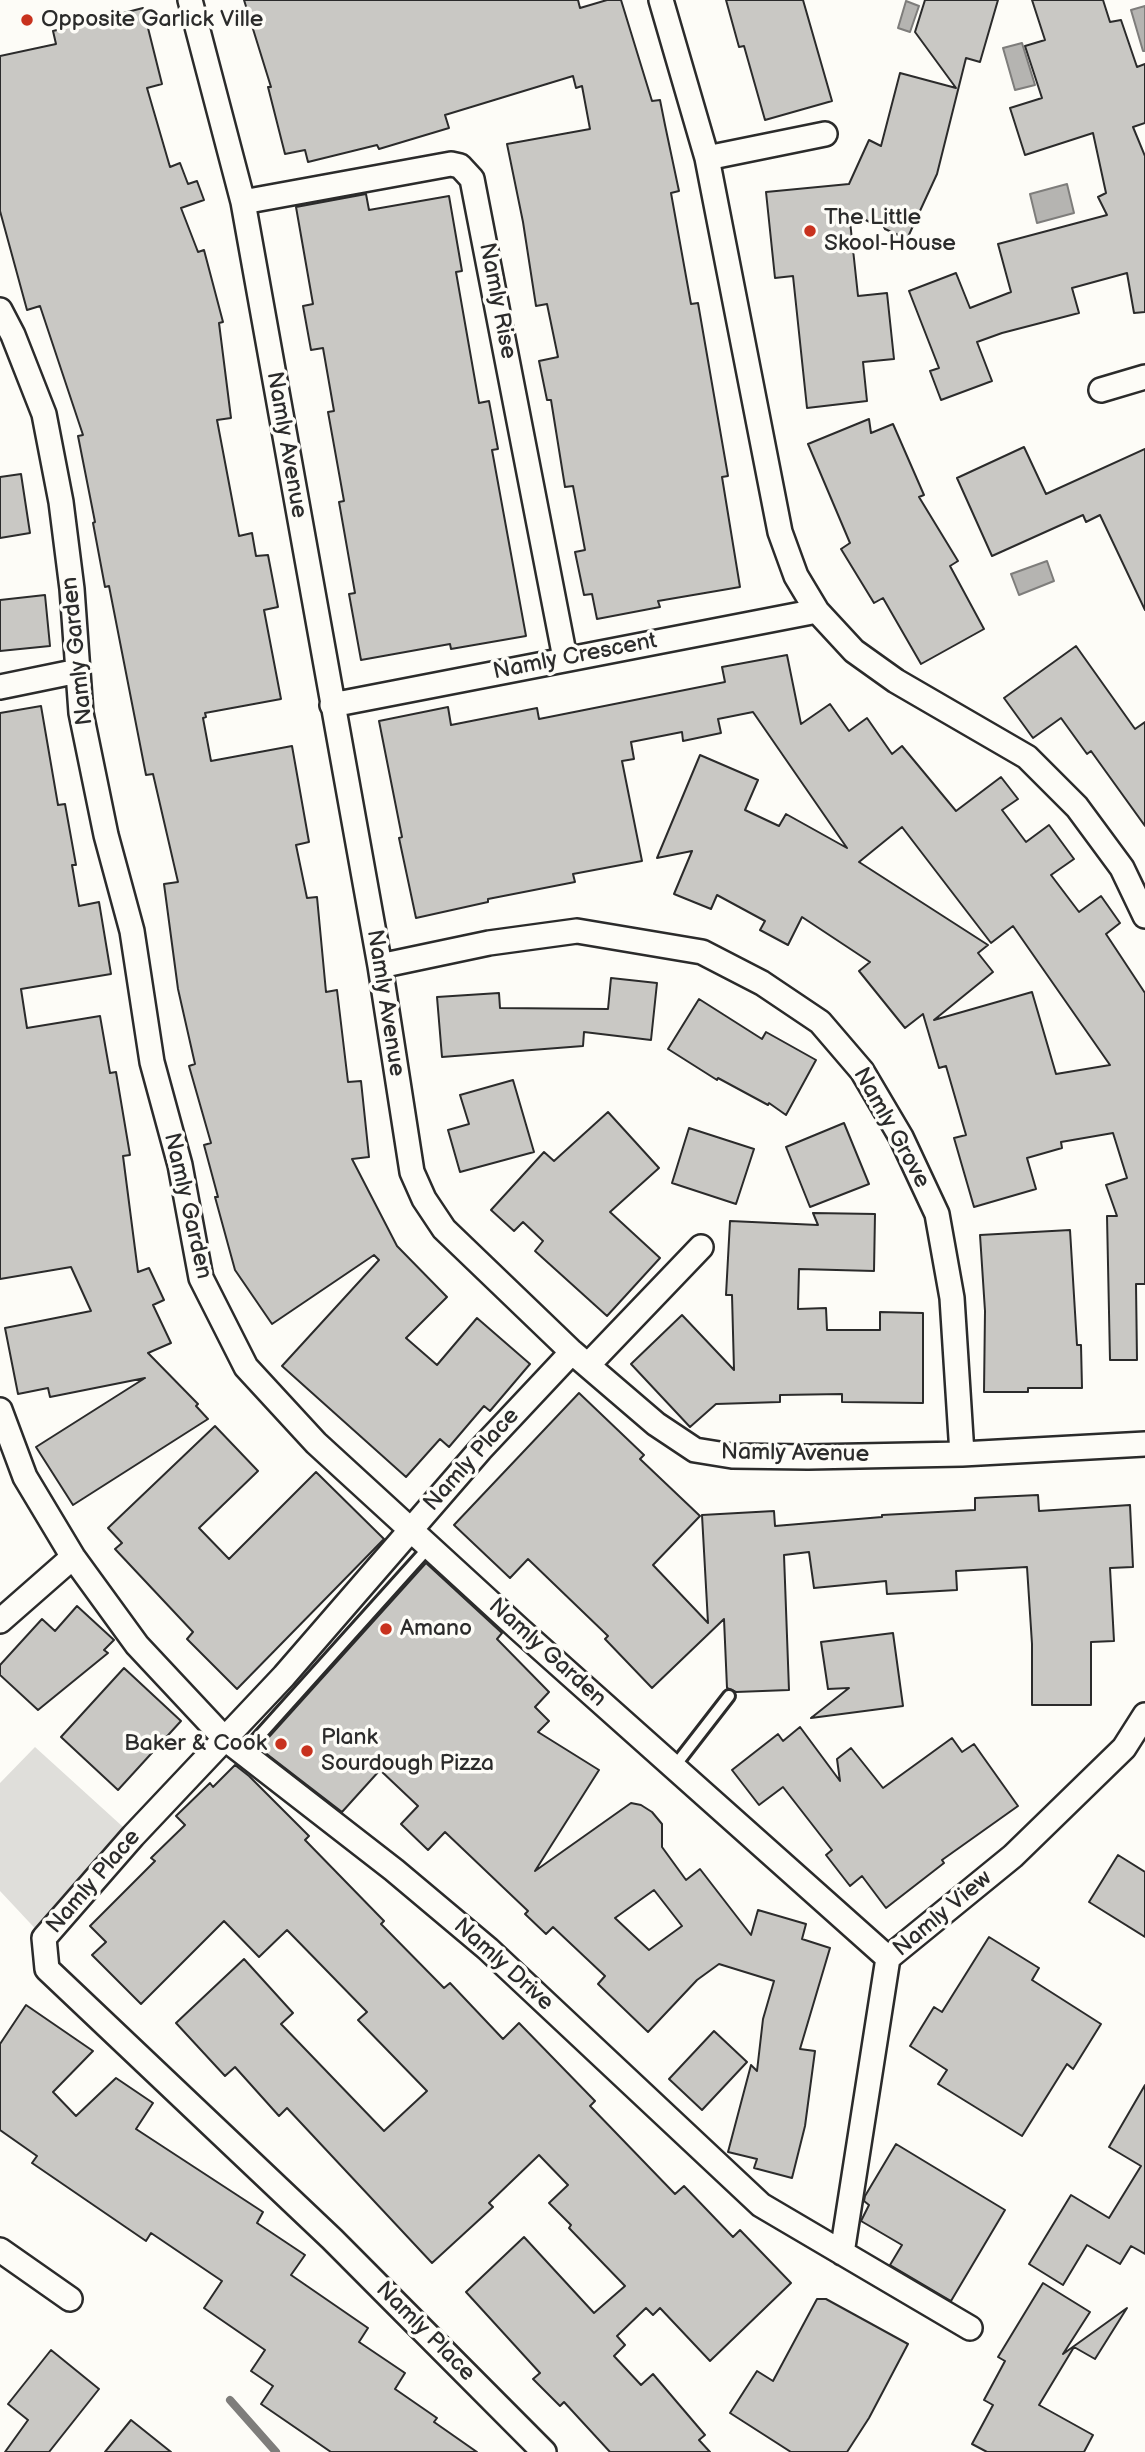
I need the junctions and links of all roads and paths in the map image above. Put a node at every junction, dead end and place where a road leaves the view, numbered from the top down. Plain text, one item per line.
1 (190, 0) edge
2 (660, 0) edge
3 (825, 134) dead end
4 (707, 158) junction
5 (243, 202) junction
6 (0, 310) edge
7 (1145, 377) edge
8 (1101, 390) dead end
9 (817, 611) junction
10 (565, 658) junction
11 (78, 671) junction
12 (0, 687) edge
13 (332, 705) junction
14 (1145, 916) edge
15 (380, 966) junction
16 (701, 1247) dead end
17 (580, 1359) junction
18 (0, 1410) edge
19 (1145, 1444) edge
20 (962, 1454) junction
21 (411, 1529) junction
22 (430, 1546) junction
23 (73, 1557) junction
24 (0, 1621) edge
25 (729, 1696) dead end
26 (1145, 1715) edge
27 (224, 1738) junction
28 (244, 1753) junction
29 (674, 1767) junction
30 (888, 1958) junction
31 (0, 2249) edge
32 (842, 2253) junction
33 (70, 2299) dead end
34 (971, 2328) dead end
35 (544, 2452) edge

1 - 5 street, Namly Avenue
2 - 4 street
3 - 4 street
4 - 9 street
5 - 10 street, Namly Rise
5 - 13 street, Namly Avenue
6 - 11 street, Namly Garden
7 - 8 street
9 - 10 street, Namly Crescent
9 - 14 street
10 - 13 street, Namly Crescent
11 - 12 street
11 - 21 street, Namly Garden
13 - 15 street, Namly Avenue
15 - 17 street, Namly Avenue
15 - 20 street, Namly Grove
16 - 17 street, Namly Place
17 - 20 street, Namly Avenue
17 - 21 street, Namly Place
18 - 23 street, Namly Drive
19 - 20 street, Namly Avenue
21 - 22 street, Namly Garden
21 - 27 street, Namly Place
22 - 28 lane, Namly Place
22 - 29 street, Namly Garden
23 - 24 street
23 - 27 street, Namly Drive
25 - 29 lane
26 - 30 street, Namly View
27 - 28 street, Namly Drive
27 - 35 street, Namly Place
28 - 32 street, Namly Drive
29 - 30 street, Namly Garden
30 - 32 street, Namly View
31 - 33 street
32 - 34 street, Namly Drive

